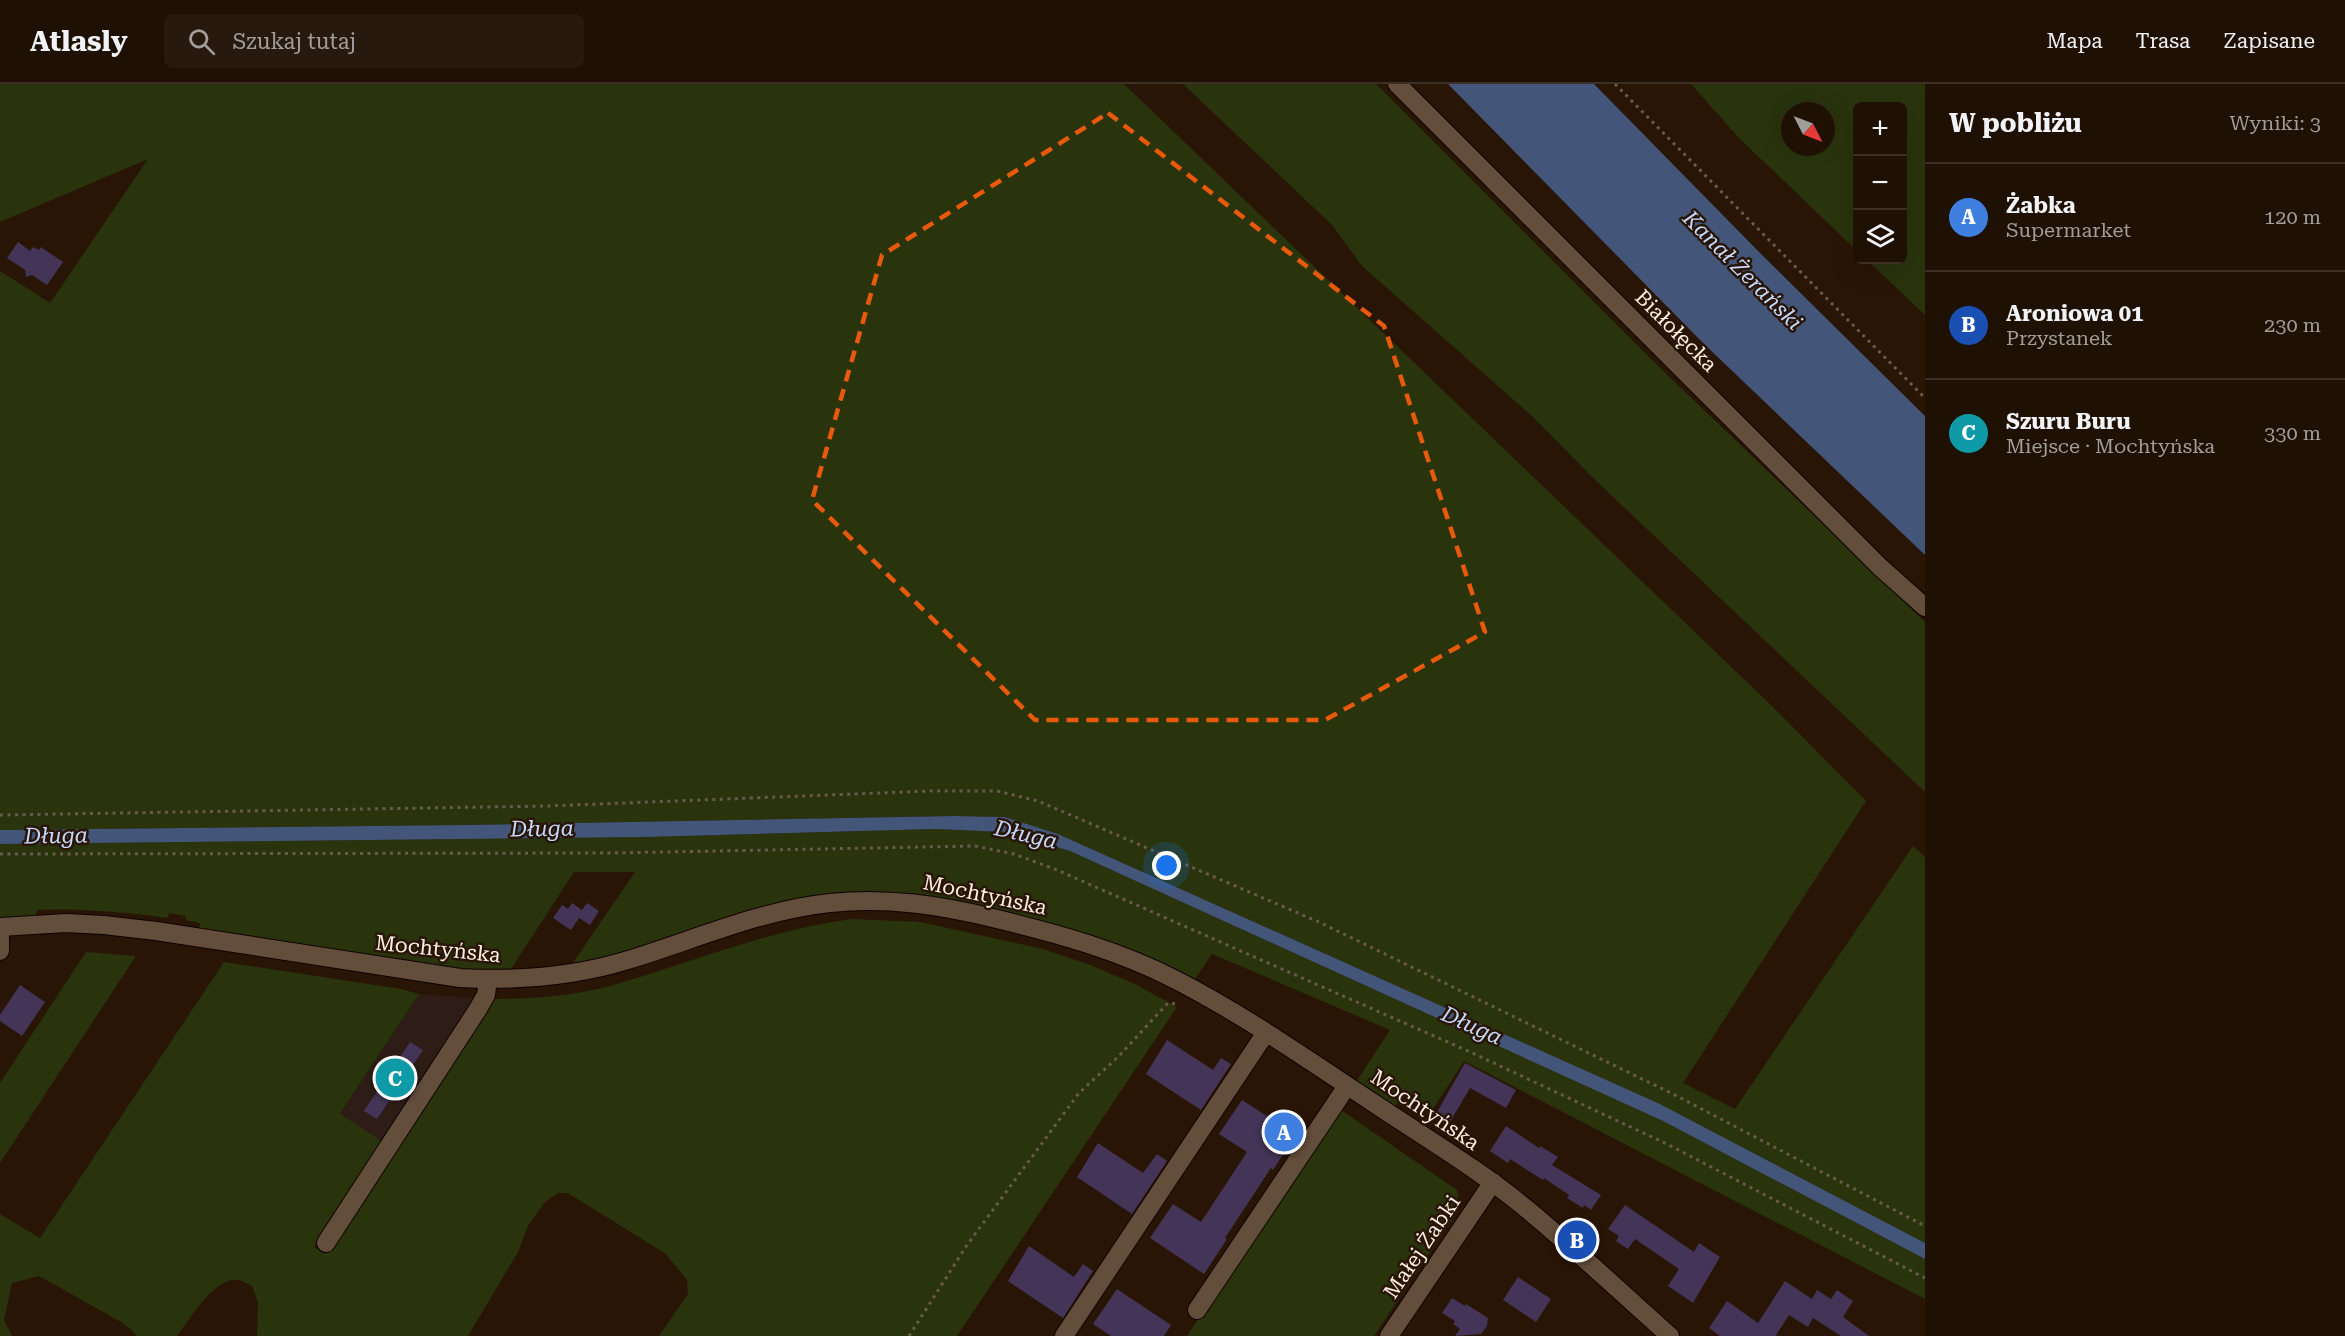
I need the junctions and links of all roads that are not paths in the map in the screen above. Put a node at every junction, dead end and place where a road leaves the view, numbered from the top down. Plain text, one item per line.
1 (1397, 84) edge
2 (1925, 607) edge
3 (0, 928) edge
4 (0, 951) edge
5 (488, 980) junction
6 (1265, 1034) junction
7 (1347, 1086) junction
8 (1492, 1182) junction
9 (326, 1242) dead end
10 (1197, 1310) dead end
11 (1666, 1335) edge
12 (1064, 1336) edge
13 (1389, 1336) edge

1 - 2 street, Białołęcka
3 - 4 street
3 - 5 street, Mochtyńska
5 - 6 street, Mochtyńska
5 - 9 street
6 - 7 street, Mochtyńska
6 - 12 street
7 - 8 street, Mochtyńska
7 - 10 street
8 - 11 street, Mochtyńska
8 - 13 street, Małej Żabki

